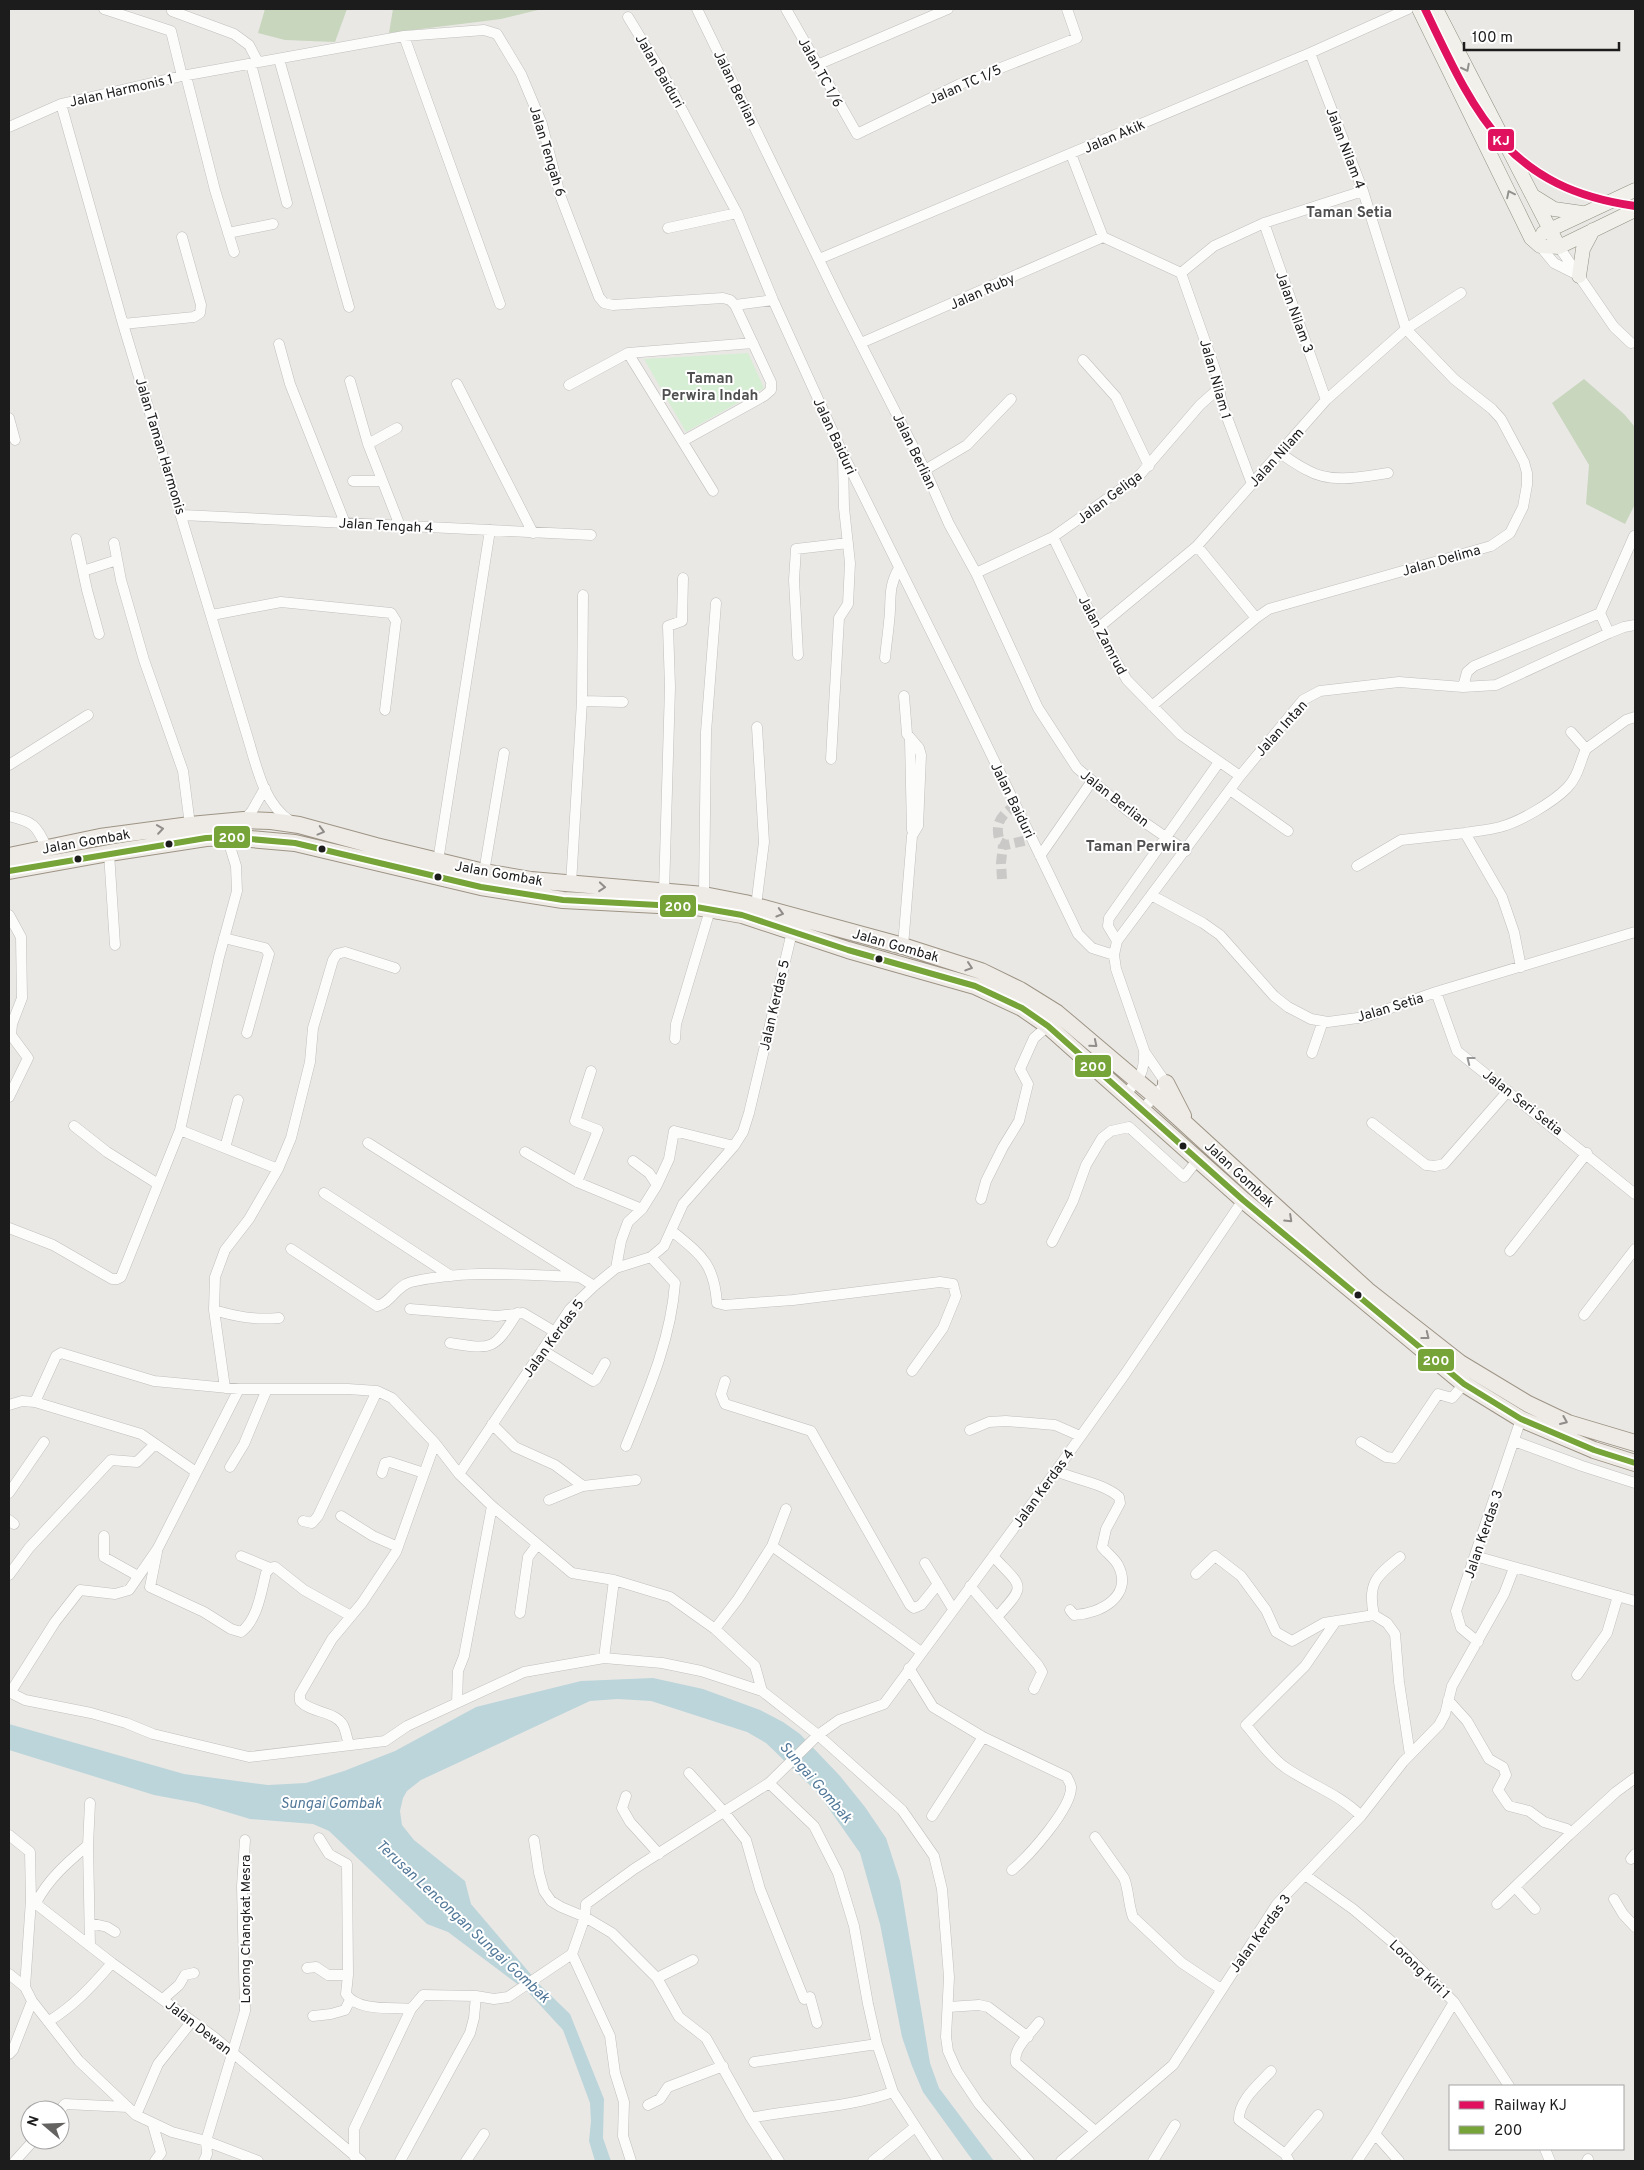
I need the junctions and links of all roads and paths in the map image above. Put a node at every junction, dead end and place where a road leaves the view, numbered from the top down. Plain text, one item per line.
1 (104, 9) edge
2 (697, 9) edge
3 (786, 9) edge
4 (948, 9) edge
5 (1067, 9) edge
6 (1408, 9) edge
7 (1419, 9) edge
8 (1436, 9) edge
9 (172, 11) dead end
10 (628, 17) dead end
11 (404, 36) junction
12 (1310, 53) junction
13 (278, 59) junction
14 (254, 63) junction
15 (817, 65) junction
16 (184, 76) junction
17 (61, 104) junction
18 (9, 127) edge
19 (857, 134) joint
20 (1071, 154) junction
21 (1635, 190) edge
22 (1363, 191) junction
23 (1532, 196) junction
24 (287, 202) dead end
25 (1635, 210) edge
26 (737, 213) junction
27 (1584, 214) junction
28 (1264, 223) junction
29 (273, 224) dead end
30 (668, 228) dead end
31 (1549, 229) junction
32 (1593, 230) junction
33 (228, 233) junction
34 (182, 237) dead end
35 (1103, 237) junction
36 (1536, 242) junction
37 (1559, 247) junction
38 (234, 252) dead end
39 (819, 259) junction
40 (1182, 273) junction
41 (1579, 276) junction
42 (1461, 293) dead end
43 (773, 300) junction
44 (500, 304) dead end
45 (735, 305) junction
46 (349, 307) dead end
47 (124, 324) junction
48 (1406, 329) junction
49 (753, 342) junction
50 (861, 343) junction
51 (1631, 343) dead end
52 (279, 344) dead end
53 (628, 353) junction
54 (1083, 360) dead end
55 (350, 381) dead end
56 (457, 384) dead end
57 (569, 385) dead end
58 (1218, 389) junction
59 (1011, 400) dead end
60 (1326, 400) junction
61 (9, 418) edge
62 (397, 428) dead end
63 (15, 440) dead end
64 (683, 441) junction
65 (368, 444) junction
66 (1280, 453) junction
67 (843, 454) junction
68 (1149, 466) junction
69 (925, 470) junction
70 (1388, 473) dead end
71 (353, 481) dead end
72 (382, 481) junction
73 (1252, 484) junction
74 (713, 491) dead end
75 (182, 515) junction
76 (345, 523) junction
77 (400, 526) junction
78 (490, 530) junction
79 (533, 533) junction
80 (591, 535) dead end
81 (1634, 536) dead end
82 (1054, 537) junction
83 (76, 539) dead end
84 (114, 543) dead end
85 (848, 543) junction
86 (1197, 546) junction
87 (117, 560) junction
88 (899, 568) junction
89 (83, 571) junction
90 (976, 573) junction
91 (683, 578) dead end
92 (583, 596) dead end
93 (716, 603) dead end
94 (1600, 613) junction
95 (212, 615) junction
96 (1256, 618) junction
97 (1635, 624) edge
98 (1098, 628) junction
99 (1609, 633) junction
100 (99, 634) dead end
101 (798, 655) dead end
102 (885, 658) dead end
103 (1463, 687) junction
104 (904, 696) dead end
105 (582, 701) junction
106 (623, 702) dead end
107 (1152, 706) junction
108 (385, 710) dead end
109 (88, 715) dead end
110 (1635, 717) edge
111 (757, 727) dead end
112 (1571, 732) dead end
113 (1586, 749) junction
114 (504, 753) dead end
115 (830, 759) dead end
116 (1219, 762) junction
117 (9, 765) edge
118 (1240, 776) junction
119 (1092, 781) junction
120 (265, 788) junction
121 (1230, 790) junction
122 (9, 816) edge
123 (244, 820) junction
124 (190, 825) junction
125 (299, 826) junction
126 (1288, 831) dead end
127 (1465, 833) junction
128 (227, 837) junction
129 (1166, 837) junction
130 (47, 848) junction
131 (1186, 851) junction
132 (110, 852) junction
133 (9, 856) edge
134 (1040, 856) junction
135 (438, 861) junction
136 (1357, 866) dead end
137 (9, 871) edge
138 (484, 872) junction
139 (571, 884) junction
140 (664, 892) junction
141 (1151, 895) junction
142 (707, 902) junction
143 (756, 906) junction
144 (9, 915) edge
145 (792, 932) junction
146 (1635, 932) edge
147 (224, 938) junction
148 (1117, 941) junction
149 (115, 945) dead end
150 (903, 946) junction
151 (1114, 955) junction
152 (1521, 967) junction
153 (395, 968) dead end
154 (1436, 992) junction
155 (1323, 1021) junction
156 (1048, 1026) junction
157 (247, 1033) dead end
158 (675, 1038) dead end
159 (1144, 1050) junction
160 (1312, 1053) dead end
161 (591, 1071) dead end
162 (1137, 1080) junction
163 (1166, 1083) junction
164 (1508, 1090) junction
165 (1126, 1094) junction
166 (1155, 1096) junction
167 (9, 1097) edge
168 (238, 1100) dead end
169 (1143, 1109) junction
170 (1372, 1123) dead end
171 (74, 1126) dead end
172 (1189, 1127) junction
173 (180, 1130) junction
174 (368, 1143) dead end
175 (734, 1146) junction
176 (225, 1148) junction
177 (525, 1152) dead end
178 (1587, 1153) junction
179 (1198, 1159) junction
180 (633, 1161) dead end
181 (278, 1169) junction
182 (577, 1182) junction
183 (158, 1184) junction
184 (657, 1185) junction
185 (324, 1193) dead end
186 (1635, 1194) edge
187 (981, 1200) dead end
188 (1244, 1200) junction
189 (642, 1209) junction
190 (9, 1228) edge
191 (672, 1231) junction
192 (1052, 1242) dead end
193 (291, 1249) dead end
194 (1635, 1249) edge
195 (1510, 1251) dead end
196 (651, 1257) junction
197 (616, 1268) junction
198 (451, 1276) junction
199 (580, 1277) junction
200 (594, 1286) junction
201 (410, 1309) dead end
202 (214, 1310) junction
203 (517, 1313) junction
204 (1584, 1315) dead end
205 (279, 1318) dead end
206 (554, 1332) junction
207 (450, 1343) dead end
208 (542, 1350) junction
209 (605, 1363) dead end
210 (912, 1371) dead end
211 (725, 1381) dead end
212 (1464, 1384) junction
213 (224, 1388) junction
214 (239, 1389) junction
215 (266, 1389) junction
216 (378, 1391) junction
217 (35, 1402) junction
218 (9, 1405) edge
219 (1521, 1418) junction
220 (492, 1424) junction
221 (970, 1430) dead end
222 (1080, 1436) junction
223 (1514, 1441) junction
224 (44, 1442) dead end
225 (1361, 1442) dead end
226 (435, 1443) junction
227 (156, 1444) junction
228 (1635, 1444) edge
229 (626, 1446) dead end
230 (1635, 1463) edge
231 (230, 1467) dead end
232 (1056, 1471) junction
233 (196, 1472) junction
234 (382, 1473) dead end
235 (424, 1473) junction
236 (459, 1474) junction
237 (636, 1480) dead end
238 (1635, 1482) edge
239 (583, 1486) junction
240 (9, 1493) edge
241 (549, 1500) dead end
242 (492, 1506) junction
243 (786, 1509) dead end
244 (341, 1516) dead end
245 (303, 1521) dead end
246 (104, 1536) dead end
247 (537, 1546) junction
248 (772, 1546) junction
249 (398, 1547) junction
250 (158, 1548) junction
251 (241, 1556) dead end
252 (993, 1556) junction
253 (1475, 1556) junction
254 (1400, 1557) dead end
255 (925, 1563) dead end
256 (270, 1568) junction
257 (1514, 1568) junction
258 (1196, 1574) dead end
259 (9, 1575) edge
260 (138, 1576) junction
261 (614, 1580) junction
262 (938, 1584) junction
263 (970, 1586) junction
264 (1618, 1596) junction
265 (1635, 1601) edge
266 (953, 1609) junction
267 (1070, 1610) dead end
268 (520, 1613) dead end
269 (1374, 1615) junction
270 (352, 1616) junction
271 (997, 1617) junction
272 (1336, 1621) junction
273 (715, 1629) junction
274 (1478, 1642) junction
275 (921, 1652) junction
276 (604, 1658) junction
277 (909, 1668) junction
278 (1577, 1675) dead end
279 (1034, 1689) dead end
280 (762, 1690) junction
281 (10, 1693) edge
282 (1448, 1700) junction
283 (457, 1703) junction
284 (983, 1737) junction
285 (815, 1738) junction
286 (349, 1745) junction
287 (1410, 1755) junction
288 (689, 1774) dead end
289 (1635, 1778) edge
290 (769, 1783) junction
291 (626, 1796) dead end
292 (90, 1803) dead end
293 (724, 1812) junction
294 (932, 1816) dead end
295 (1361, 1816) junction
296 (9, 1835) edge
297 (1569, 1835) junction
298 (1095, 1837) dead end
299 (319, 1838) dead end
300 (245, 1840) dead end
301 (534, 1840) dead end
302 (88, 1845) junction
303 (659, 1854) junction
304 (1012, 1870) dead end
305 (1305, 1875) junction
306 (1515, 1887) junction
307 (1614, 1899) dead end
308 (33, 1901) junction
309 (1497, 1904) dead end
310 (1535, 1909) dead end
311 (585, 1917) junction
312 (90, 1923) junction
313 (1635, 1927) edge
314 (115, 1932) dead end
315 (90, 1946) junction
316 (572, 1954) junction
317 (693, 1960) dead end
318 (112, 1963) junction
319 (306, 1968) dead end
320 (194, 1973) dead end
321 (9, 1974) edge
322 (348, 1975) junction
323 (657, 1978) junction
324 (25, 1987) junction
325 (1221, 1989) junction
326 (476, 1996) junction
327 (163, 1999) junction
328 (32, 2000) junction
329 (350, 2000) junction
330 (1454, 2002) junction
331 (948, 2007) junction
332 (411, 2008) junction
333 (314, 2016) dead end
334 (49, 2020) junction
335 (192, 2022) junction
336 (1039, 2022) dead end
337 (817, 2024) dead end
338 (1028, 2037) junction
339 (877, 2044) junction
340 (10, 2050) edge
341 (233, 2053) junction
342 (754, 2062) dead end
343 (723, 2066) junction
344 (1271, 2071) dead end
345 (1508, 2085) edge
346 (894, 2092) junction
347 (70, 2105) edge
348 (648, 2105) dead end
349 (132, 2111) junction
350 (1318, 2115) dead end
351 (751, 2118) junction
352 (153, 2125) junction
353 (1175, 2125) dead end
354 (915, 2126) junction
355 (1095, 2131) junction
356 (484, 2134) dead end
357 (1376, 2134) junction
358 (206, 2142) junction
359 (25, 2150) edge
360 (1287, 2157) edge
361 (357, 2159) edge
362 (15, 2161) edge
363 (154, 2161) edge
364 (204, 2161) edge
365 (258, 2161) edge
366 (400, 2161) edge
367 (466, 2161) edge
368 (631, 2161) edge
369 (779, 2161) edge
370 (873, 2161) edge
371 (938, 2161) edge
372 (1028, 2161) edge
373 (1060, 2161) edge
374 (1153, 2161) edge
375 (1357, 2161) edge
376 (1399, 2161) edge

1 - 16 street, Jalan Harmonis 1
2 - 39 street, Jalan Berlian
3 - 15 street, Jalan TC 1/6
4 - 15 street
5 - 19 street, Jalan TC 1/5
6 - 12 street, Jalan Akik
36 -> 7 main road
8 -> 23 main road
9 - 14 street
10 - 26 street, Jalan Baiduri
11 - 13 street, Jalan Tengah 6
11 - 44 street
11 - 45 street, Jalan Tengah 6
12 - 20 street, Jalan Akik
12 - 22 street, Jalan Nilam 4
13 - 14 street, Jalan Tengah 6
13 - 46 street
14 - 16 street, Jalan Tengah 6
14 - 24 street
15 - 19 street, Jalan TC 1/6
16 - 17 street, Jalan Harmonis 1
16 - 33 street
17 - 18 street, Jalan Harmonis 1
17 - 47 street, Jalan Taman Harmonis
20 - 35 street
20 - 39 street, Jalan Akik
21 - 27 main road
22 - 28 street
22 - 48 street, Jalan Nilam 4
23 - 27 main road
23 - 31 main road
25 - 32 main road
26 - 30 street
26 - 43 street, Jalan Baiduri
27 - 31 main road
28 - 40 street
28 - 60 street, Jalan Nilam 3
29 - 33 street
31 - 36 main road
31 - 37 main road
32 - 37 main road
32 - 41 main road
33 - 38 street
34 - 47 street
35 - 40 street
35 - 50 street, Jalan Ruby
36 - 37 main road
36 - 41 street
37 - 41 street
39 - 50 street, Jalan Berlian
40 - 58 street, Jalan Nilam 1
41 - 51 street
42 - 48 street, Jalan Nilam
43 - 45 street
43 - 67 street, Jalan Baiduri
45 - 49 street
47 - 75 street, Jalan Taman Harmonis
48 - 60 street, Jalan Nilam
48 - 96 street, Jalan Delima
49 - 53 street
49 - 64 street
50 - 69 street, Jalan Berlian
52 - 76 street
53 - 57 street
53 - 64 street
54 - 68 street
55 - 65 street
56 - 79 street
58 - 68 street, Jalan Geliga
58 - 73 street, Jalan Nilam 1
59 - 69 street
60 - 66 street, Jalan Nilam
61 - 63 street
62 - 65 street
64 - 74 street
65 - 72 street
66 - 70 street
66 - 73 street, Jalan Nilam
67 - 85 street
67 - 88 street, Jalan Baiduri
68 - 82 street, Jalan Geliga
69 - 90 street, Jalan Berlian
71 - 72 street
72 - 77 street
73 - 86 street, Jalan Nilam
75 - 76 street, Jalan Tengah 4
75 - 95 street, Jalan Taman Harmonis
76 - 77 street, Jalan Tengah 4
77 - 78 street, Jalan Tengah 4
78 - 79 street, Jalan Tengah 4
78 - 135 street
79 - 80 street, Jalan Tengah 4
81 - 94 street
82 - 90 street, Jalan Geliga
82 - 98 street, Jalan Zamrud
83 - 89 street
84 - 87 street
85 - 101 street
85 - 115 street
86 - 96 street
86 - 98 street, Jalan Nilam
87 - 89 street
87 - 124 street
88 - 102 street
88 - 134 street, Jalan Baiduri
89 - 100 street
90 - 119 street, Jalan Berlian
91 - 140 street
92 - 105 street
93 - 142 street
94 - 99 street
94 - 103 street
95 - 108 street
95 - 120 street, Jalan Taman Harmonis
96 - 107 street, Jalan Delima
97 - 99 street, Jalan Intan
98 - 107 street, Jalan Zamrud
99 - 103 street, Jalan Intan
103 - 118 street, Jalan Intan
104 - 150 street
105 - 106 street
105 - 139 street
107 - 116 street, Jalan Zamrud
109 - 117 street
110 - 113 street
111 - 143 street
112 - 113 street
113 - 127 street
114 - 138 street
116 - 118 street, Jalan Zamrud
116 - 129 street
118 - 121 street, Jalan Intan
119 - 129 street, Jalan Berlian
119 - 134 street, Jalan Baiduri
120 - 123 street
120 - 125 street, Jalan Taman Harmonis
121 - 126 street
121 - 131 street, Jalan Intan
122 - 130 street
123 - 124 main road, Jalan Gombak
123 - 125 main road, Jalan Gombak
130 -> 124 main road, Jalan Gombak
125 -> 135 main road, Jalan Gombak
127 - 136 street
127 - 152 street
128 - 132 main road, Jalan Gombak
128 - 142 main road, Jalan Gombak
128 - 147 street
129 - 131 street, Jalan Berlian
129 - 148 street
130 - 133 main road, Jalan Gombak
131 - 141 street, Jalan Intan
132 - 137 main road, Jalan Gombak
132 - 149 street
134 - 151 street, Jalan Baiduri
135 - 138 main road, Jalan Gombak
138 - 139 main road, Jalan Gombak
139 -> 140 main road, Jalan Gombak
140 - 142 main road, Jalan Gombak
141 - 148 street, Jalan Intan
141 - 155 street, Jalan Setia
142 - 143 main road, Jalan Gombak
142 - 145 main road, Jalan Gombak
142 - 158 street
143 -> 150 main road, Jalan Gombak
144 - 167 street
145 - 156 main road, Jalan Gombak
145 - 175 street, Jalan Kerdas 5
146 - 152 street, Jalan Setia
147 - 157 street
147 - 173 street
148 - 151 street, Jalan Intan
150 -> 162 main road, Jalan Gombak
151 - 159 street, Jalan Intan
152 - 154 street, Jalan Setia
153 - 181 street
154 - 155 street, Jalan Setia
164 -> 154 street, Jalan Seri Setia
155 - 160 street
156 - 165 main road, Jalan Gombak
156 - 187 street
159 - 162 street, Jalan Intan
159 - 163 street, Jalan Intan
161 - 182 street
162 - 165 street, Jalan Intan
162 - 166 main road, Jalan Gombak
163 - 166 street
163 - 172 main road
164 - 170 street
164 - 178 street, Jalan Seri Setia
165 - 169 main road, Jalan Gombak
166 - 169 street
166 - 172 main road, Jalan Gombak
168 - 176 street
169 - 179 main road, Jalan Gombak
171 - 183 street
172 -> 228 main road, Jalan Gombak
173 - 176 street
173 - 183 street
174 - 199 street
175 - 184 street
175 - 191 street, Jalan Kerdas 5
176 - 181 street
177 - 182 street
178 - 186 street, Jalan Seri Setia
178 - 195 street
179 - 188 main road, Jalan Gombak
179 - 192 street
180 - 184 street
181 - 202 street
182 - 189 street
183 - 190 street
184 - 189 street
185 - 198 street
188 - 212 main road, Jalan Gombak
188 - 222 street, Jalan Kerdas 4
189 - 197 street
191 - 196 street, Jalan Kerdas 5
191 - 210 street
193 - 198 street
194 - 204 street
196 - 197 street, Jalan Kerdas 5
196 - 229 street
197 - 200 street, Jalan Kerdas 5
198 - 199 street
199 - 200 street
200 - 206 street, Jalan Kerdas 5
201 - 203 street
202 - 205 street
202 - 213 street
203 - 206 street
203 - 207 street
206 - 208 street, Jalan Kerdas 5
208 - 209 street
208 - 220 street, Jalan Kerdas 5
211 - 262 street
212 - 219 main road, Jalan Gombak
212 - 225 street
213 - 214 street
213 - 217 street
214 - 215 street
214 - 233 street
215 - 216 street
215 - 231 street
216 - 226 street
216 - 245 street
217 - 218 street
217 - 227 street
219 - 223 street, Jalan Kerdas 3
219 - 230 main road, Jalan Gombak
220 - 236 street, Jalan Kerdas 5
220 - 239 street
221 - 222 street
222 - 232 street, Jalan Kerdas 4
223 - 238 street
223 - 253 street, Jalan Kerdas 3
224 - 240 street
226 - 235 street
226 - 236 street
227 - 233 street
227 - 259 street
232 - 252 street, Jalan Kerdas 4
232 - 267 street
233 - 250 street
234 - 235 street
235 - 249 street
236 - 242 street
237 - 239 street
239 - 241 street
242 - 247 street
242 - 283 street
243 - 248 street
244 - 249 street
246 - 260 street
247 - 261 street
247 - 268 street
248 - 273 street
248 - 275 street
249 - 270 street
250 - 256 street
250 - 260 street
251 - 256 street
252 - 263 street, Jalan Kerdas 4
252 - 271 street
253 - 257 street
253 - 274 street, Jalan Kerdas 3
254 - 269 street
255 - 262 street
256 - 270 street
257 - 264 street
257 - 274 street, Jalan Kerdas 3
258 - 272 street
260 - 281 street
261 - 273 street
261 - 276 street
262 - 266 street
263 - 266 street, Jalan Kerdas 4
263 - 271 street
264 - 265 street
264 - 278 street
266 - 275 street, Jalan Kerdas 4
269 - 272 street
269 - 287 street
270 - 286 street
271 - 279 street
272 - 295 street
273 - 280 street
274 - 282 street, Jalan Kerdas 3
275 - 277 street, Jalan Kerdas 4
276 - 280 street
276 - 283 street
277 - 284 street
277 - 285 street, Jalan Kerdas 4
280 - 285 street
281 - 286 street
282 - 287 street, Jalan Kerdas 3
282 - 297 street
283 - 286 street
284 - 294 street
284 - 304 street
285 - 290 street, Jalan Kerdas 4
285 - 331 street
287 - 295 street, Jalan Kerdas 3
288 - 293 street
289 - 297 street
290 - 293 street, Jalan Kerdas 4
290 - 339 street
291 - 303 street
292 - 302 street
293 - 303 street, Jalan Kerdas 4
293 - 337 street
295 - 305 street, Jalan Kerdas 3
296 - 308 street
297 - 306 street
298 - 325 street
299 - 322 street
300 - 341 street, Lorong Changkat Mesra
301 - 311 street
302 - 308 street
302 - 312 street
303 - 311 street, Jalan Kerdas 4
305 - 325 street, Jalan Kerdas 3
305 - 330 street, Lorong Kiri 1
306 - 309 street
306 - 310 street
307 - 313 street
308 - 315 street, Jalan Dewan
308 - 324 street
311 - 316 street
311 - 323 street
312 - 314 street
312 - 315 street
315 - 318 street, Jalan Dewan
316 - 326 street
316 - 368 street
317 - 323 street
318 - 327 street, Jalan Dewan
318 - 334 street
319 - 322 street
320 - 327 street
321 - 324 street
322 - 329 street
323 - 343 street
324 - 328 street
325 - 355 street, Jalan Kerdas 3
326 - 332 street
326 - 366 street
327 - 335 street, Jalan Dewan
328 - 334 street
328 - 340 street
329 - 332 street
329 - 333 street
330 - 345 street, Lorong Kiri 1
330 - 357 street
331 - 338 street
331 - 372 street
332 - 361 street
334 - 349 street
335 - 341 street, Jalan Dewan
335 - 349 street
336 - 338 street
338 - 355 street
339 - 342 street
339 - 346 street
341 - 358 street, Lorong Changkat Mesra
341 - 361 street, Jalan Dewan
343 - 348 street
343 - 351 street
344 - 360 street
346 - 351 street
346 - 354 street
347 - 349 street
349 - 352 street
350 - 360 street
351 - 369 street
352 - 358 street
352 - 363 street
353 - 374 street
354 - 370 street
354 - 371 street
355 - 373 street, Jalan Kerdas 3
356 - 367 street
357 - 375 street
357 - 376 street
358 - 364 street, Lorong Changkat Mesra
358 - 365 street
359 - 362 street

